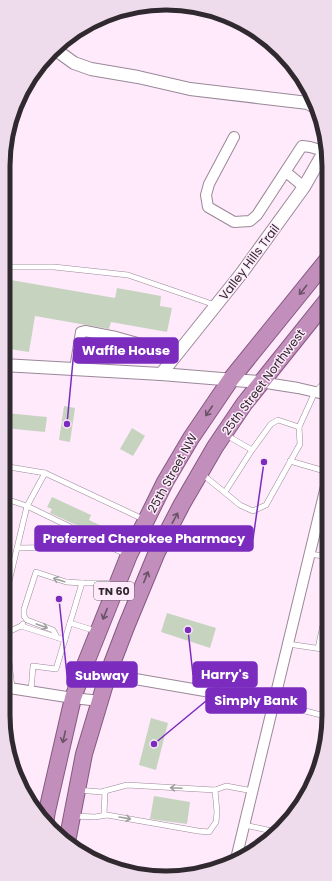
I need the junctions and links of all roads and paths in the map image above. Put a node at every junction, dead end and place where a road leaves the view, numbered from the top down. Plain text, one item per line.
1 (59, 53) edge
2 (309, 104) edge
3 (234, 137) dead end
4 (321, 148) edge
5 (322, 155) edge
6 (286, 172) junction
7 (304, 187) junction
8 (322, 266) edge
9 (10, 267) edge
10 (216, 306) junction
11 (322, 306) edge
12 (177, 354) junction
13 (10, 365) edge
14 (74, 369) junction
15 (161, 374) junction
16 (231, 379) junction
17 (260, 382) junction
18 (322, 385) edge
19 (315, 392) junction
20 (322, 394) edge
21 (298, 427) junction
22 (224, 433) junction
23 (252, 450) junction
24 (290, 461) junction
25 (10, 467) edge
26 (322, 470) edge
27 (45, 473) junction
28 (200, 473) junction
29 (225, 492) junction
30 (10, 500) edge
31 (322, 503) edge
32 (27, 506) junction
33 (146, 521) junction
34 (105, 545) junction
35 (17, 548) junction
36 (310, 554) junction
37 (129, 555) junction
38 (322, 556) edge
39 (10, 572) edge
40 (82, 583) junction
41 (117, 584) junction
42 (27, 620) junction
43 (70, 623) junction
44 (21, 626) junction
45 (322, 630) edge
46 (10, 631) edge
47 (98, 632) junction
48 (57, 637) junction
49 (65, 640) junction
50 (288, 644) junction
51 (318, 648) junction
52 (322, 649) edge
53 (83, 670) junction
54 (108, 674) junction
55 (10, 688) edge
56 (32, 692) junction
57 (73, 698) junction
58 (100, 701) junction
59 (274, 703) junction
60 (322, 715) edge
61 (77, 790) junction
62 (105, 790) junction
63 (215, 790) junction
64 (253, 791) junction
65 (46, 815) edge
66 (104, 815) junction
67 (72, 816) junction
68 (245, 825) junction
69 (270, 831) edge
70 (68, 836) edge
71 (237, 854) edge

1 - 2 street
3 - 6 street
4 - 6 street
5 - 7 street, Valley Hills Trail
6 - 7 street
7 - 10 street, Valley Hills Trail
8 -> 16 highway, 25th Street Northwest / TN 60
9 - 10 lane
10 - 12 street, Valley Hills Trail
11 - 17 highway, 25th Street Northwest / TN 60
12 - 14 street
12 - 15 street, Valley Hills Trail
13 - 14 street
14 - 15 street
15 - 16 street
16 - 17 street
16 -> 33 highway, 25th Street NW / TN 60
17 - 19 street
17 - 22 highway, 25th Street Northwest / TN 60
18 - 19 lane
19 - 20 street
19 - 21 lane
21 - 23 lane
21 - 24 lane
22 - 23 lane
22 - 28 highway, 25th Street Northwest / TN 60
23 - 29 lane
24 - 26 lane
24 - 29 lane
25 - 27 lane
27 - 32 lane
27 - 33 lane
28 - 29 lane
54 -> 28 highway, 25th Street Northwest / TN 60
30 - 32 lane
31 - 36 street
32 - 34 lane
32 - 35 lane
33 - 37 highway, 25th Street NW / TN 60
34 - 35 lane
34 - 37 lane
35 - 39 lane
36 - 38 lane
36 - 50 street
37 - 41 highway, 25th Street NW / TN 60
40 - 41 lane
40 -> 42 lane
40 - 43 lane
41 -> 47 highway, 25th Street NW / TN 60
42 - 44 lane
42 -> 48 lane
43 - 47 lane
43 - 49 lane
44 - 46 lane
44 - 48 lane
45 - 51 lane
47 - 53 highway, 25th Street NW / TN 60
48 - 49 lane
49 - 56 lane
50 - 51 lane
50 - 59 street
51 - 52 lane
53 - 54 street
53 - 57 highway, 25th Street NW / TN 60
54 - 58 highway, TN 60
54 - 59 street
55 - 56 street
56 - 57 street
57 - 58 street
57 -> 65 highway, 25th Street NW / TN 60
58 - 61 highway, TN 60
59 - 60 lane
59 - 64 street
61 - 62 lane
61 - 67 highway, TN 60
63 -> 62 lane
62 - 66 lane
63 - 64 lane
66 -> 63 lane
64 - 68 street
66 - 67 lane
67 - 70 highway, TN 60
68 - 69 lane
68 - 71 street

